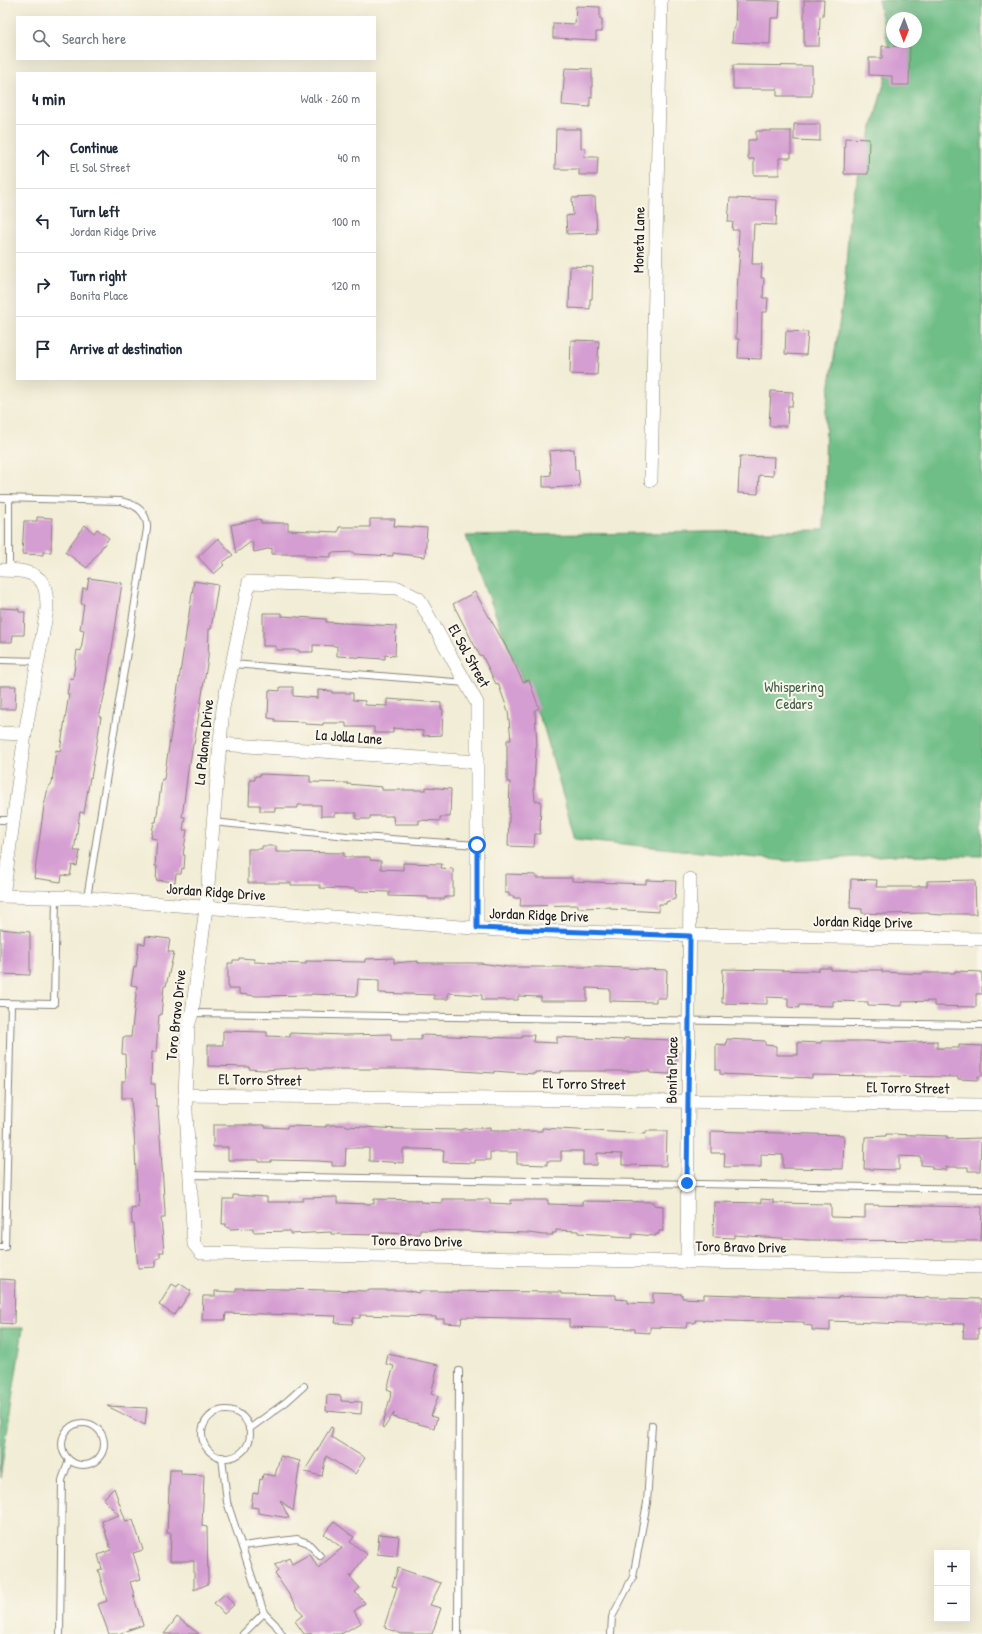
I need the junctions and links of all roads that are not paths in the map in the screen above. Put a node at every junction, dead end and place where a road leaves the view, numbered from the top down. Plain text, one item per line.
1 (661, 0) edge
2 (650, 480) dead end
3 (0, 498) edge
4 (9, 498) junction
5 (4, 570) edge
6 (249, 582) joint
7 (0, 660) edge
8 (38, 661) junction
9 (232, 664) junction
10 (466, 683) junction
11 (0, 733) edge
12 (25, 734) junction
13 (220, 744) junction
14 (477, 762) junction
15 (0, 820) edge
16 (13, 820) junction
17 (213, 822) junction
18 (477, 845) junction
19 (690, 879) dead end
20 (2, 896) edge
21 (56, 897) junction
22 (87, 898) junction
23 (206, 908) junction
24 (477, 928) junction
25 (690, 936) junction
26 (982, 939) edge
27 (0, 1003) edge
28 (11, 1004) junction
29 (192, 1013) junction
30 (689, 1020) junction
31 (982, 1025) edge
32 (186, 1095) junction
33 (688, 1102) junction
34 (982, 1105) edge
35 (0, 1130) edge
36 (8, 1130) junction
37 (190, 1176) junction
38 (687, 1183) junction
39 (982, 1189) edge
40 (0, 1246) edge
41 (687, 1262) junction
42 (982, 1267) edge
43 (459, 1371) dead end
44 (304, 1386) dead end
45 (652, 1425) dead end
46 (249, 1429) junction
47 (222, 1457) junction
48 (69, 1460) junction
49 (242, 1546) junction
50 (320, 1556) dead end
51 (264, 1613) junction
52 (60, 1634) edge
53 (243, 1634) edge
54 (282, 1634) edge
55 (458, 1634) edge
56 (610, 1634) edge

1 - 2 street, Moneta Lane
3 - 4 lane
4 - 5 lane
4 - 22 lane
5 - 8 street
6 - 9 street, La Paloma Drive
6 - 10 street, El Sol Street
7 - 8 lane
8 - 12 street
9 - 10 lane
9 - 13 street, La Paloma Drive
10 - 14 street, El Sol Street
11 - 12 street
12 - 16 street
13 - 14 street, La Jolla Lane
13 - 17 street, La Paloma Drive
14 - 18 street, El Sol Street
15 - 16 lane
16 - 20 street
17 - 18 lane
17 - 23 street, La Paloma Drive
18 - 24 street, El Sol Street
19 - 25 street, Bonita Place
20 - 21 street, Jordan Ridge Drive
21 - 22 street, Jordan Ridge Drive
21 - 28 lane
22 - 23 street, Jordan Ridge Drive
23 - 24 street, Jordan Ridge Drive
23 - 29 street, Toro Bravo Drive
24 - 25 street, Jordan Ridge Drive
25 - 26 street, Jordan Ridge Drive
25 - 30 street, Bonita Place
27 - 28 lane
28 - 36 lane
29 - 30 lane
29 - 32 street, Toro Bravo Drive
30 - 31 lane
30 - 33 street, Bonita Place
32 - 33 street, El Torro Street
32 - 37 street, Toro Bravo Drive
33 - 34 street, El Torro Street
33 - 38 street, Bonita Place
35 - 36 lane
36 - 40 lane
37 - 38 lane
37 - 41 street, Toro Bravo Drive
38 - 39 lane
38 - 41 street, Bonita Place
41 - 42 street, Toro Bravo Drive
43 - 55 lane
44 - 46 lane
45 - 56 lane
46 - 47 lane
46 - 47 lane
47 - 49 lane
48 - 48 lane
48 - 52 lane
49 - 50 lane
49 - 51 lane
51 - 53 lane
51 - 54 lane

